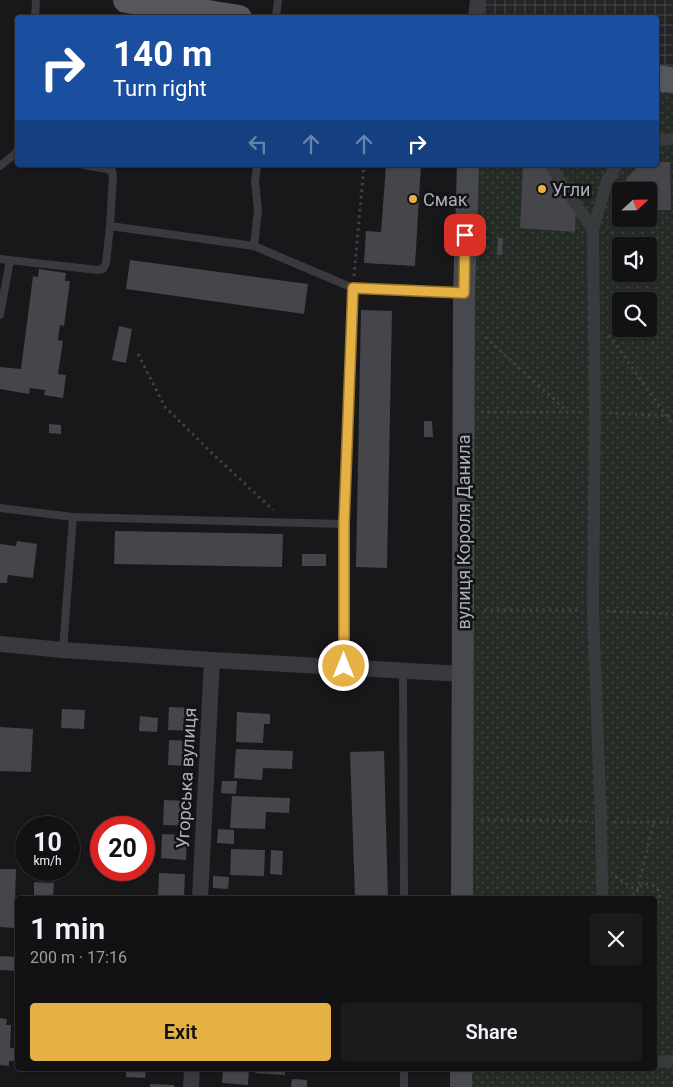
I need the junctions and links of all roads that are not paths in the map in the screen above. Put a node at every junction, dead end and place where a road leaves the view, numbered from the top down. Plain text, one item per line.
1 (36, 0) edge
2 (126, 0) edge
3 (278, 0) edge
4 (478, 0) edge
5 (35, 15) edge
6 (220, 15) edge
7 (276, 15) edge
8 (476, 15) edge
9 (659, 78) edge
10 (673, 80) edge
11 (673, 139) edge
12 (659, 141) edge
13 (15, 154) edge
14 (1, 165) edge
15 (96, 167) edge
16 (256, 167) edge
17 (468, 167) edge
18 (551, 167) edge
19 (616, 167) edge
20 (110, 226) junction
21 (592, 230) junction
22 (254, 246) junction
23 (0, 258) edge
24 (10, 260) junction
25 (353, 288) junction
26 (464, 293) junction
27 (0, 315) edge
28 (0, 508) edge
29 (73, 517) junction
30 (344, 524) junction
31 (0, 644) edge
32 (63, 650) junction
33 (212, 660) junction
34 (344, 666) junction
35 (404, 671) junction
36 (462, 674) junction
37 (200, 896) edge
38 (404, 896) edge
39 (462, 896) edge
40 (602, 896) edge
41 (673, 1061) edge
42 (657, 1062) edge
43 (192, 1071) edge
44 (404, 1071) edge
45 (461, 1071) edge
46 (191, 1087) edge
47 (404, 1087) edge
48 (461, 1087) edge

1 - 5 lane
2 - 6 main road
3 - 7 lane
4 - 8 street
9 - 10 main road
11 - 12 street
13 - 14 lane
15 - 20 lane
16 - 22 lane
17 - 26 main road, вулиця Короля Данила
18 - 21 street
19 - 21 street
20 - 22 lane
20 - 24 lane
21 - 40 street
22 - 25 lane
23 - 24 lane
24 - 27 lane
25 - 26 lane
25 - 30 lane
26 - 36 main road, вулиця Короля Данила
28 - 29 lane
29 - 30 lane
29 - 32 lane
30 - 34 lane
31 - 32 street
32 - 33 street
33 - 34 street
33 - 37 street, Угорська вулиця
34 - 35 street
35 - 36 street
35 - 38 lane
36 - 39 main road, вулиця Короля Данила
41 - 42 street
43 - 46 street
44 - 47 lane
45 - 48 main road

